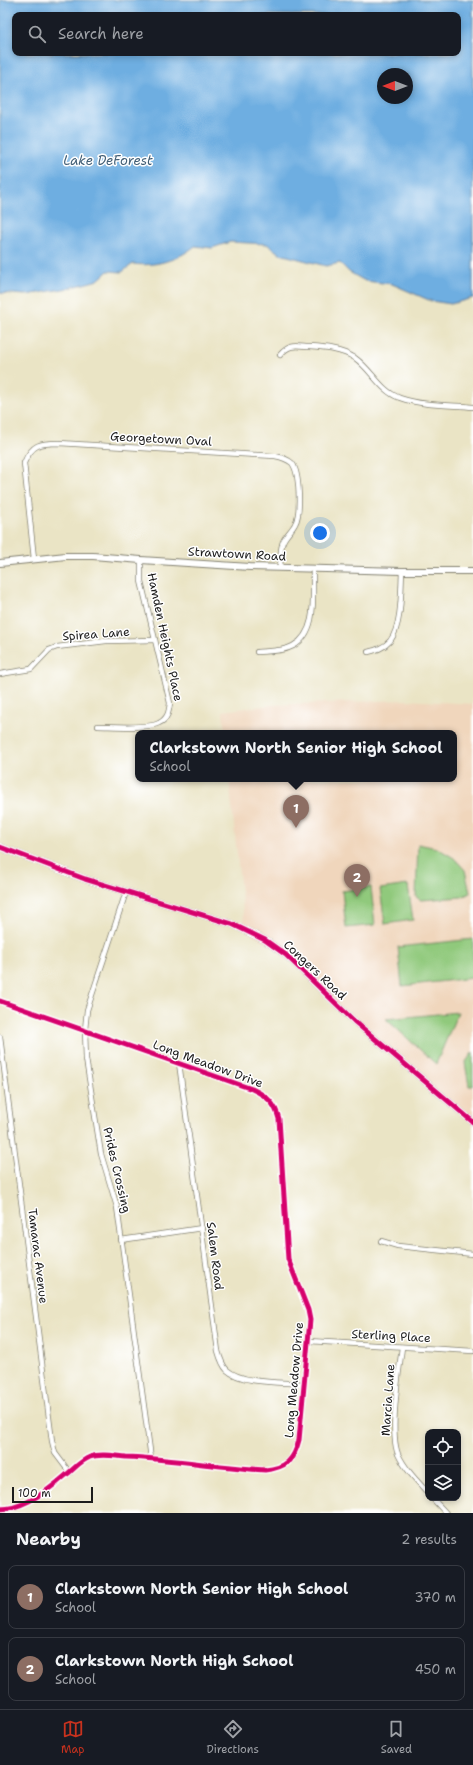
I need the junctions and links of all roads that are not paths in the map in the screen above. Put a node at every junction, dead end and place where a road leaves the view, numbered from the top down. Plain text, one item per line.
1 (280, 354) dead end
2 (473, 407) edge
3 (34, 559) junction
4 (141, 560) junction
5 (0, 562) edge
6 (280, 567) junction
7 (314, 569) junction
8 (402, 571) junction
9 (473, 571) edge
10 (155, 640) junction
11 (257, 652) dead end
12 (368, 652) dead end
13 (0, 674) edge
14 (98, 726) dead end
15 (0, 847) edge
16 (126, 892) junction
17 (0, 1001) edge
18 (85, 1030) junction
19 (0, 1037) edge
20 (179, 1064) junction
21 (473, 1122) edge
22 (202, 1228) junction
23 (121, 1240) junction
24 (381, 1241) dead end
25 (473, 1254) edge
26 (309, 1341) junction
27 (402, 1347) junction
28 (473, 1351) edge
29 (303, 1384) junction
30 (151, 1458) junction
31 (70, 1472) junction
32 (425, 1490) edge
33 (435, 1501) edge
34 (0, 1509) edge
35 (446, 1513) edge

1 - 2 street
3 - 4 street, Strawtown Road
3 - 5 street, Strawtown Road
3 - 6 street, Georgetown Oval
4 - 6 street, Strawtown Road
4 - 10 street, Hamden Heights Place
6 - 7 street, Strawtown Road
7 - 8 street, Strawtown Road
7 - 11 street
8 - 9 street, Strawtown Road
8 - 12 street
10 - 13 street, Spirea Lane
10 - 14 street, Hamden Heights Place
15 - 16 street, Congers Road
16 - 18 street, Prides Crossing
16 - 21 street, Congers Road
17 - 18 street, Long Meadow Drive
18 - 20 street, Long Meadow Drive
18 - 23 street, Prides Crossing
19 - 31 street, Tamarac Avenue
20 - 22 street, Salem Road
20 - 26 street, Long Meadow Drive
22 - 23 street
22 - 29 street, Salem Road
23 - 30 street, Prides Crossing
24 - 25 street
26 - 27 street, Sterling Place
26 - 29 street, Long Meadow Drive
27 - 28 street, Sterling Place
27 - 32 street, Marcia Lane
29 - 30 street, Long Meadow Drive
30 - 31 street, Long Meadow Drive
31 - 34 street, Long Meadow Drive
33 - 35 street

